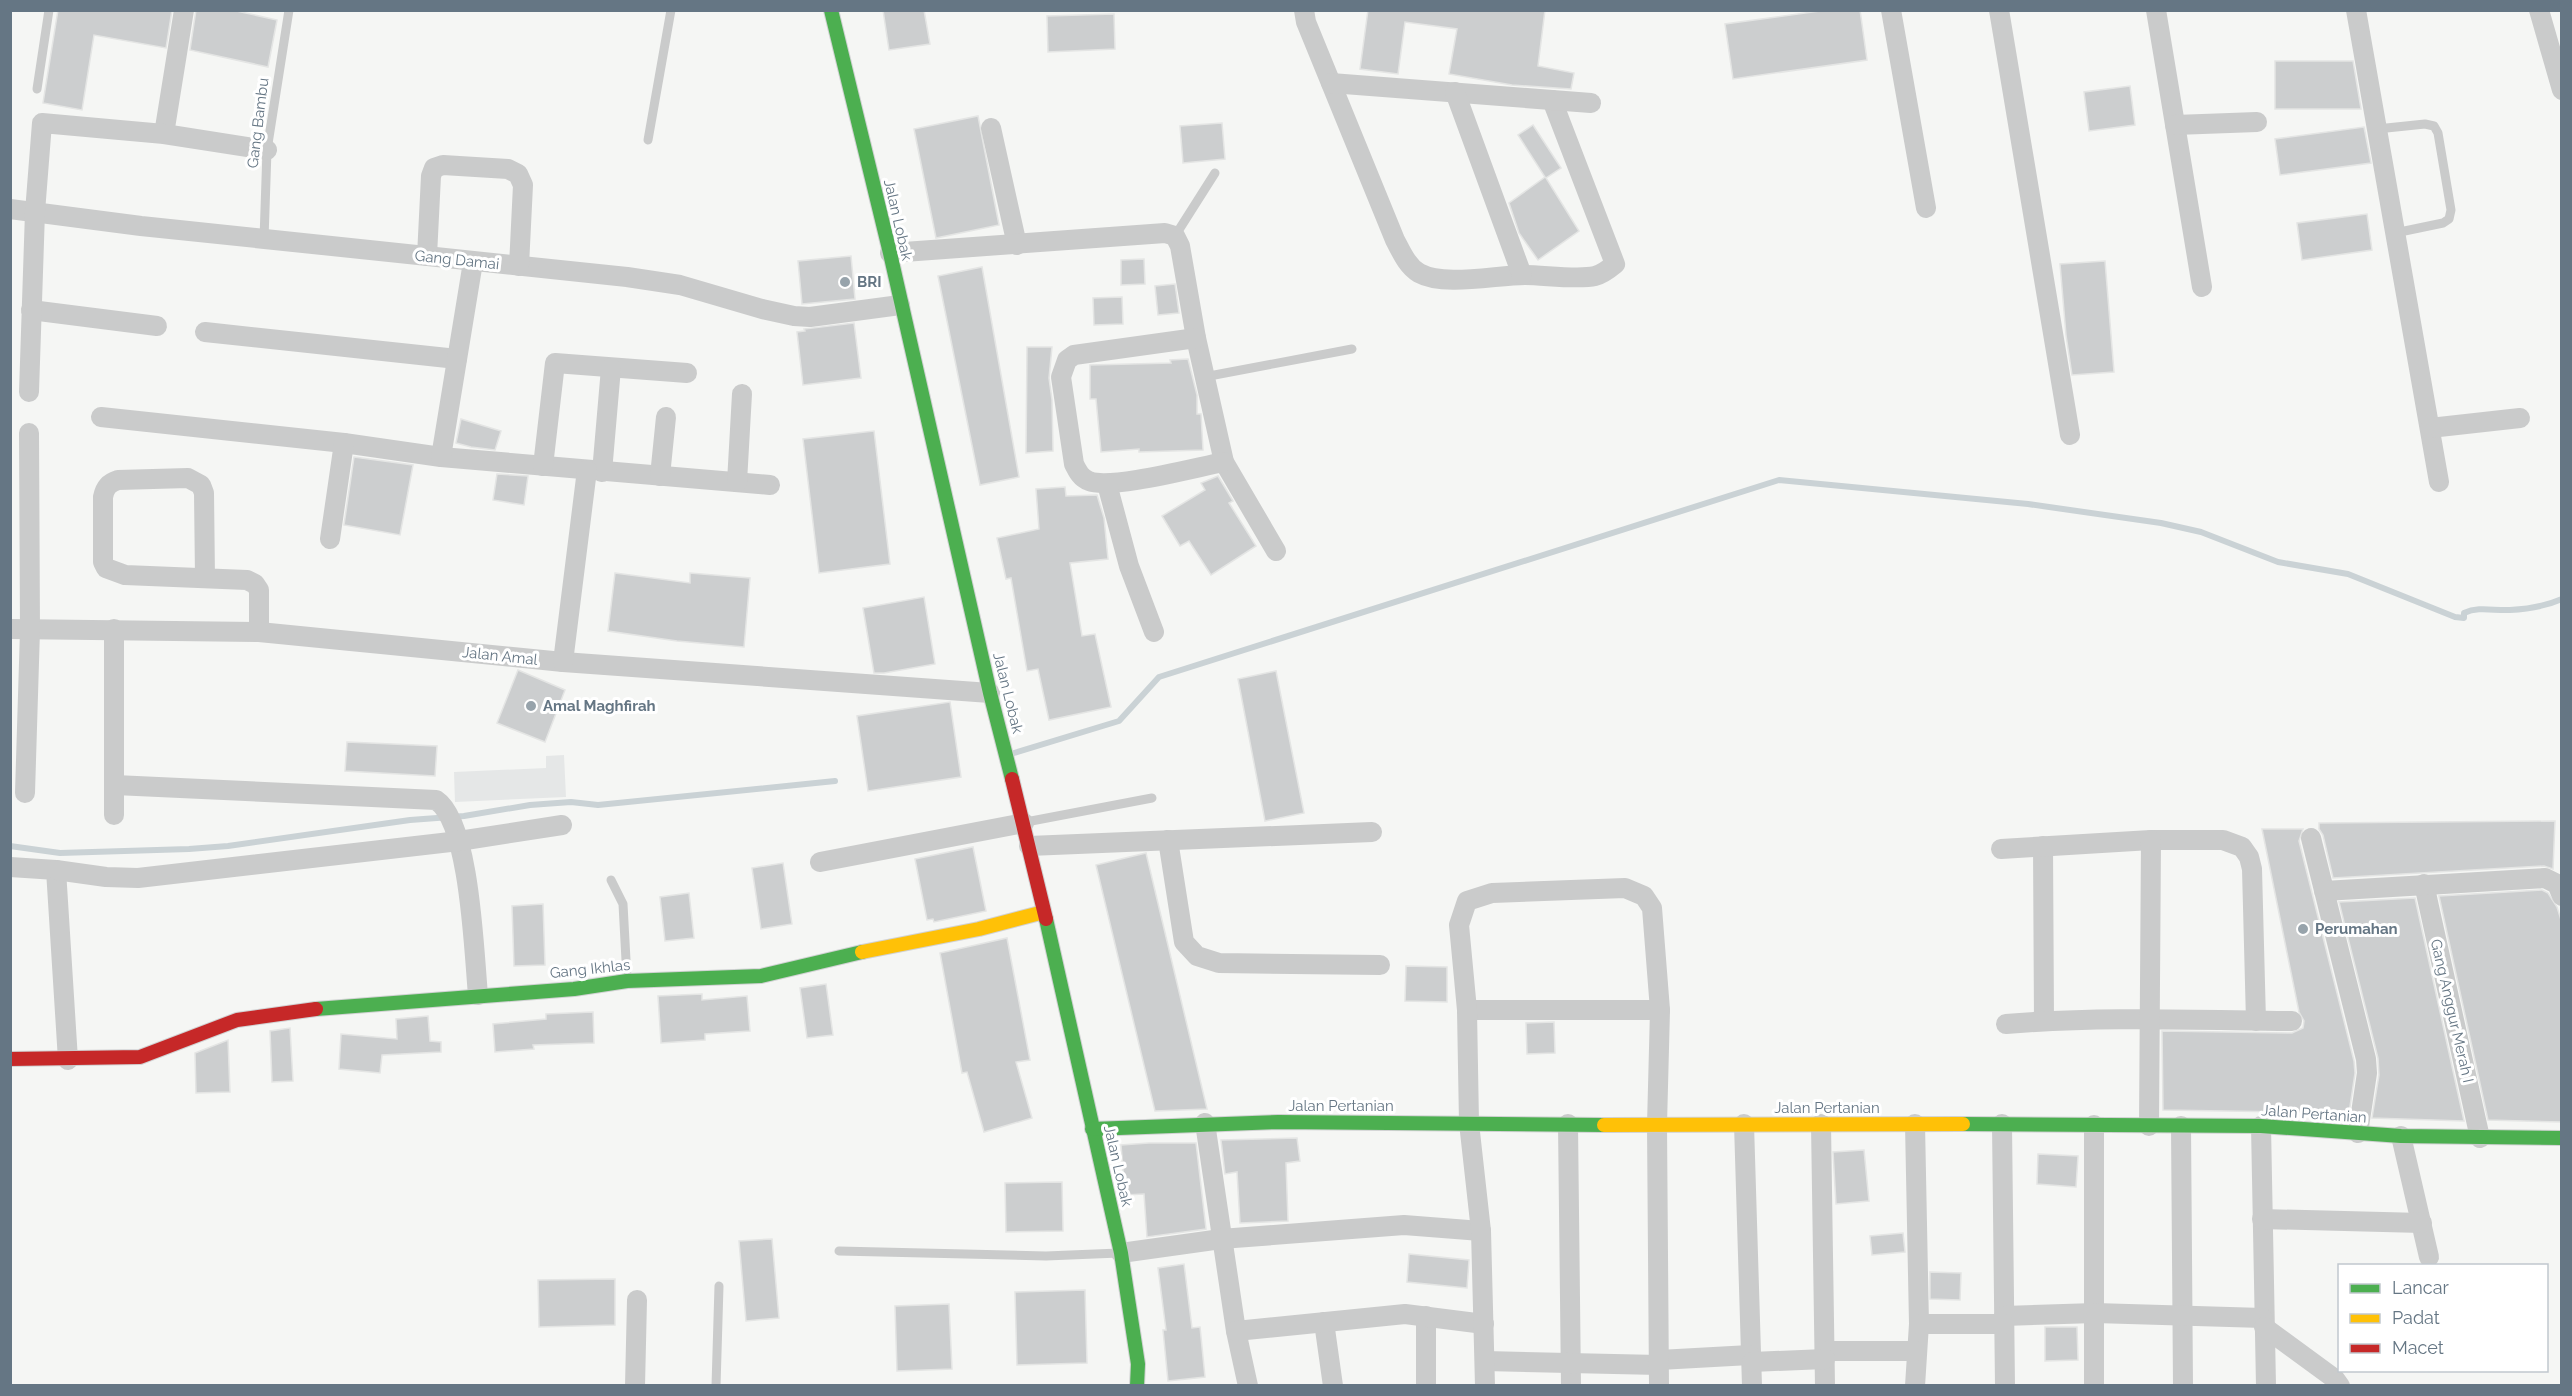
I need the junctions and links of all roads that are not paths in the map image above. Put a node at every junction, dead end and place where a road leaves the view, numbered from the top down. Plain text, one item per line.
1 (49, 10) edge
2 (184, 10) edge
3 (289, 10) edge
4 (671, 10) edge
5 (831, 10) edge
6 (1304, 10) edge
7 (1891, 10) edge
8 (1999, 10) edge
9 (2156, 10) edge
10 (2356, 10) edge
11 (2539, 10) edge
12 (1332, 82) junction
13 (37, 89) dead end
14 (2562, 90) edge
15 (1455, 92) junction
16 (1552, 100) junction
17 (1591, 103) dead end
18 (2257, 122) dead end
19 (2175, 125) junction
20 (991, 128) dead end
21 (2377, 129) junction
22 (164, 134) junction
23 (648, 140) dead end
24 (267, 150) junction
25 (1215, 173) dead end
26 (1926, 208) dead end
27 (10, 209) edge
28 (35, 212) junction
29 (2395, 233) junction
30 (1175, 236) junction
31 (264, 239) junction
32 (1017, 245) junction
33 (890, 253) junction
34 (427, 256) junction
35 (473, 262) junction
36 (519, 266) junction
37 (1522, 275) junction
38 (2202, 287) dead end
39 (900, 305) junction
40 (31, 310) junction
41 (157, 326) dead end
42 (205, 332) dead end
43 (1196, 338) junction
44 (1352, 348) dead end
45 (458, 359) junction
46 (611, 368) junction
47 (687, 373) dead end
48 (1204, 377) junction
49 (29, 392) dead end
50 (742, 394) dead end
51 (101, 417) dead end
52 (666, 417) dead end
53 (2520, 418) dead end
54 (2430, 428) junction
55 (28, 433) dead end
56 (2070, 435) dead end
57 (344, 443) junction
58 (441, 457) junction
59 (1224, 462) junction
60 (543, 466) junction
61 (594, 471) junction
62 (660, 476) junction
63 (2439, 482) dead end
64 (737, 483) junction
65 (1107, 484) junction
66 (770, 485) dead end
67 (330, 539) dead end
68 (1276, 551) dead end
69 (205, 578) junction
70 (10, 629) edge
71 (114, 629) junction
72 (30, 630) junction
73 (259, 632) junction
74 (1154, 632) dead end
75 (563, 662) junction
76 (990, 693) junction
77 (115, 786) junction
78 (25, 793) dead end
79 (1152, 798) dead end
80 (114, 815) dead end
81 (1024, 823) junction
82 (562, 825) dead end
83 (1372, 832) dead end
84 (459, 838) junction
85 (2310, 838) dead end
86 (1168, 840) junction
87 (2151, 840) junction
88 (1029, 846) junction
89 (2043, 846) junction
90 (2001, 849) dead end
91 (820, 862) dead end
92 (10, 867) edge
93 (56, 870) junction
94 (611, 880) dead end
95 (2424, 885) junction
96 (2324, 891) junction
97 (2562, 896) edge
98 (1044, 912) junction
99 (1380, 965) dead end
100 (627, 981) junction
101 (478, 995) junction
102 (1467, 1010) junction
103 (1660, 1010) junction
104 (2150, 1019) junction
105 (2044, 1021) junction
106 (2256, 1021) junction
107 (2292, 1021) dead end
108 (2006, 1024) dead end
109 (10, 1059) edge
110 (68, 1060) junction
111 (1205, 1123) junction
112 (1469, 1123) junction
113 (1569, 1124) junction
114 (1744, 1124) junction
115 (1821, 1124) junction
116 (1915, 1124) junction
117 (2002, 1124) junction
118 (1657, 1125) junction
119 (2094, 1125) junction
120 (2149, 1125) junction
121 (2181, 1126) junction
122 (2261, 1126) junction
123 (1092, 1129) junction
124 (2358, 1133) junction
125 (2401, 1136) junction
126 (2480, 1138) junction
127 (2562, 1138) edge
128 (2262, 1219) junction
129 (2422, 1223) junction
130 (1481, 1231) junction
131 (1221, 1239) junction
132 (839, 1251) dead end
133 (1121, 1253) junction
134 (2429, 1257) dead end
135 (719, 1286) dead end
136 (637, 1300) dead end
137 (2095, 1313) junction
138 (1426, 1317) junction
139 (2182, 1317) junction
140 (2004, 1320) junction
141 (1324, 1322) junction
142 (2264, 1323) junction
143 (1484, 1324) junction
144 (1918, 1324) junction
145 (1236, 1331) junction
146 (1916, 1351) junction
147 (1826, 1355) junction
148 (1751, 1359) junction
149 (1485, 1361) junction
150 (1659, 1362) junction
151 (1571, 1364) junction
152 (635, 1386) edge
153 (716, 1386) edge
154 (1137, 1386) edge
155 (1248, 1386) edge
156 (1333, 1386) edge
157 (1426, 1386) edge
158 (1485, 1386) edge
159 (1571, 1386) edge
160 (1659, 1386) edge
161 (1752, 1386) edge
162 (1825, 1386) edge
163 (1915, 1386) edge
164 (2005, 1386) edge
165 (2094, 1386) edge
166 (2183, 1386) edge
167 (2266, 1386) edge
168 (2340, 1386) edge

1 - 13 lane
2 - 22 street
3 - 24 lane, Gang Bambu
4 - 23 lane
5 - 33 street, Jalan Lobak
6 - 12 street
7 - 26 street
8 - 56 street
9 - 19 street
10 - 21 street
11 - 14 street
12 - 15 street
12 - 37 street
15 - 16 street
15 - 37 street
16 - 17 street
16 - 37 street
18 - 19 street
19 - 38 street
20 - 32 street
21 - 29 street
21 - 29 lane
22 - 24 street
22 - 28 street
24 - 31 lane, Gang Bambu
25 - 30 lane
27 - 28 street, Gang Damai
28 - 31 street, Gang Damai
28 - 40 street
29 - 54 street
30 - 32 street
30 - 43 street
31 - 34 street, Gang Damai
32 - 33 street
33 - 39 street, Jalan Lobak
34 - 35 street, Gang Damai
34 - 36 street
35 - 36 street, Gang Damai
35 - 45 street
36 - 39 street, Gang Damai
39 - 76 street, Jalan Lobak
40 - 41 street
40 - 49 street
42 - 45 street
43 - 48 street
43 - 65 street
44 - 48 lane
45 - 58 street
46 - 47 street
46 - 60 street
46 - 61 street
48 - 59 street
50 - 64 street
51 - 57 street
52 - 62 street
53 - 54 street
54 - 63 street
55 - 72 street
57 - 58 street
57 - 67 street
58 - 60 street
59 - 65 street
59 - 68 street
60 - 61 street
61 - 62 street
61 - 75 street
62 - 64 street
64 - 66 street
65 - 74 street
69 - 69 street
69 - 73 street
70 - 72 street, Jalan Amal
71 - 72 street, Jalan Amal
71 - 73 street, Jalan Amal
71 - 77 street
72 - 78 street
73 - 75 street, Jalan Amal
75 - 76 street, Jalan Amal
76 - 81 street, Jalan Lobak
77 - 80 street
77 - 84 street
79 - 81 lane
81 - 88 street, Jalan Lobak
81 - 91 street
82 - 84 street
83 - 86 street
84 - 93 street
84 - 101 street
85 - 96 street
86 - 88 street
86 - 99 street
87 - 89 street
87 - 104 street
87 - 106 street
88 - 98 street, Jalan Lobak
89 - 90 street
89 - 105 street
92 - 93 street
93 - 110 street
94 - 100 lane
95 - 96 street
95 - 97 street
95 - 126 street, Gang Anggur Merah I
96 - 124 street
98 - 100 street, Gang Ikhlas
98 - 123 street, Jalan Lobak
100 - 101 street, Gang Ikhlas
101 - 110 street, Gang Ikhlas
102 - 103 street
102 - 103 street
102 - 112 street
103 - 118 street
104 - 105 street
104 - 106 street
104 - 120 street
105 - 108 street
106 - 107 street
109 - 110 street, Gang Ikhlas
111 - 112 street, Jalan Pertanian
111 - 123 street, Jalan Pertanian
111 - 131 street
112 - 113 street, Jalan Pertanian
112 - 130 street
113 - 118 street, Jalan Pertanian
113 - 151 street
114 - 115 street, Jalan Pertanian
114 - 118 street, Jalan Pertanian
114 - 148 street
115 - 116 street, Jalan Pertanian
115 - 147 street
116 - 117 street, Jalan Pertanian
116 - 144 street
117 - 119 street, Jalan Pertanian
117 - 140 street
118 - 150 street
119 - 120 street, Jalan Pertanian
119 - 137 street
120 - 121 street, Jalan Pertanian
121 - 122 street, Jalan Pertanian
121 - 139 street
122 - 124 street, Jalan Pertanian
122 - 128 street
123 - 133 street, Jalan Lobak
124 - 125 street, Jalan Pertanian
125 - 126 street, Jalan Pertanian
125 - 129 street
126 - 127 street, Jalan Pertanian
128 - 129 street
128 - 142 street
129 - 134 street
130 - 131 street
130 - 143 street
131 - 133 street
131 - 145 street
132 - 133 lane
133 - 154 street, Jalan Lobak
135 - 153 lane
136 - 152 street
137 - 139 street
137 - 140 street
137 - 165 street
138 - 141 street
138 - 143 street
138 - 157 street
139 - 142 street
139 - 166 street
140 - 144 street
140 - 164 street
141 - 145 street
141 - 156 street
142 - 167 street
142 - 168 street
143 - 149 street
144 - 146 street
145 - 155 street
146 - 147 street
146 - 163 street
147 - 148 street
147 - 162 street
148 - 150 street
148 - 161 street
149 - 151 street
149 - 158 street
150 - 151 street
150 - 160 street
151 - 159 street

